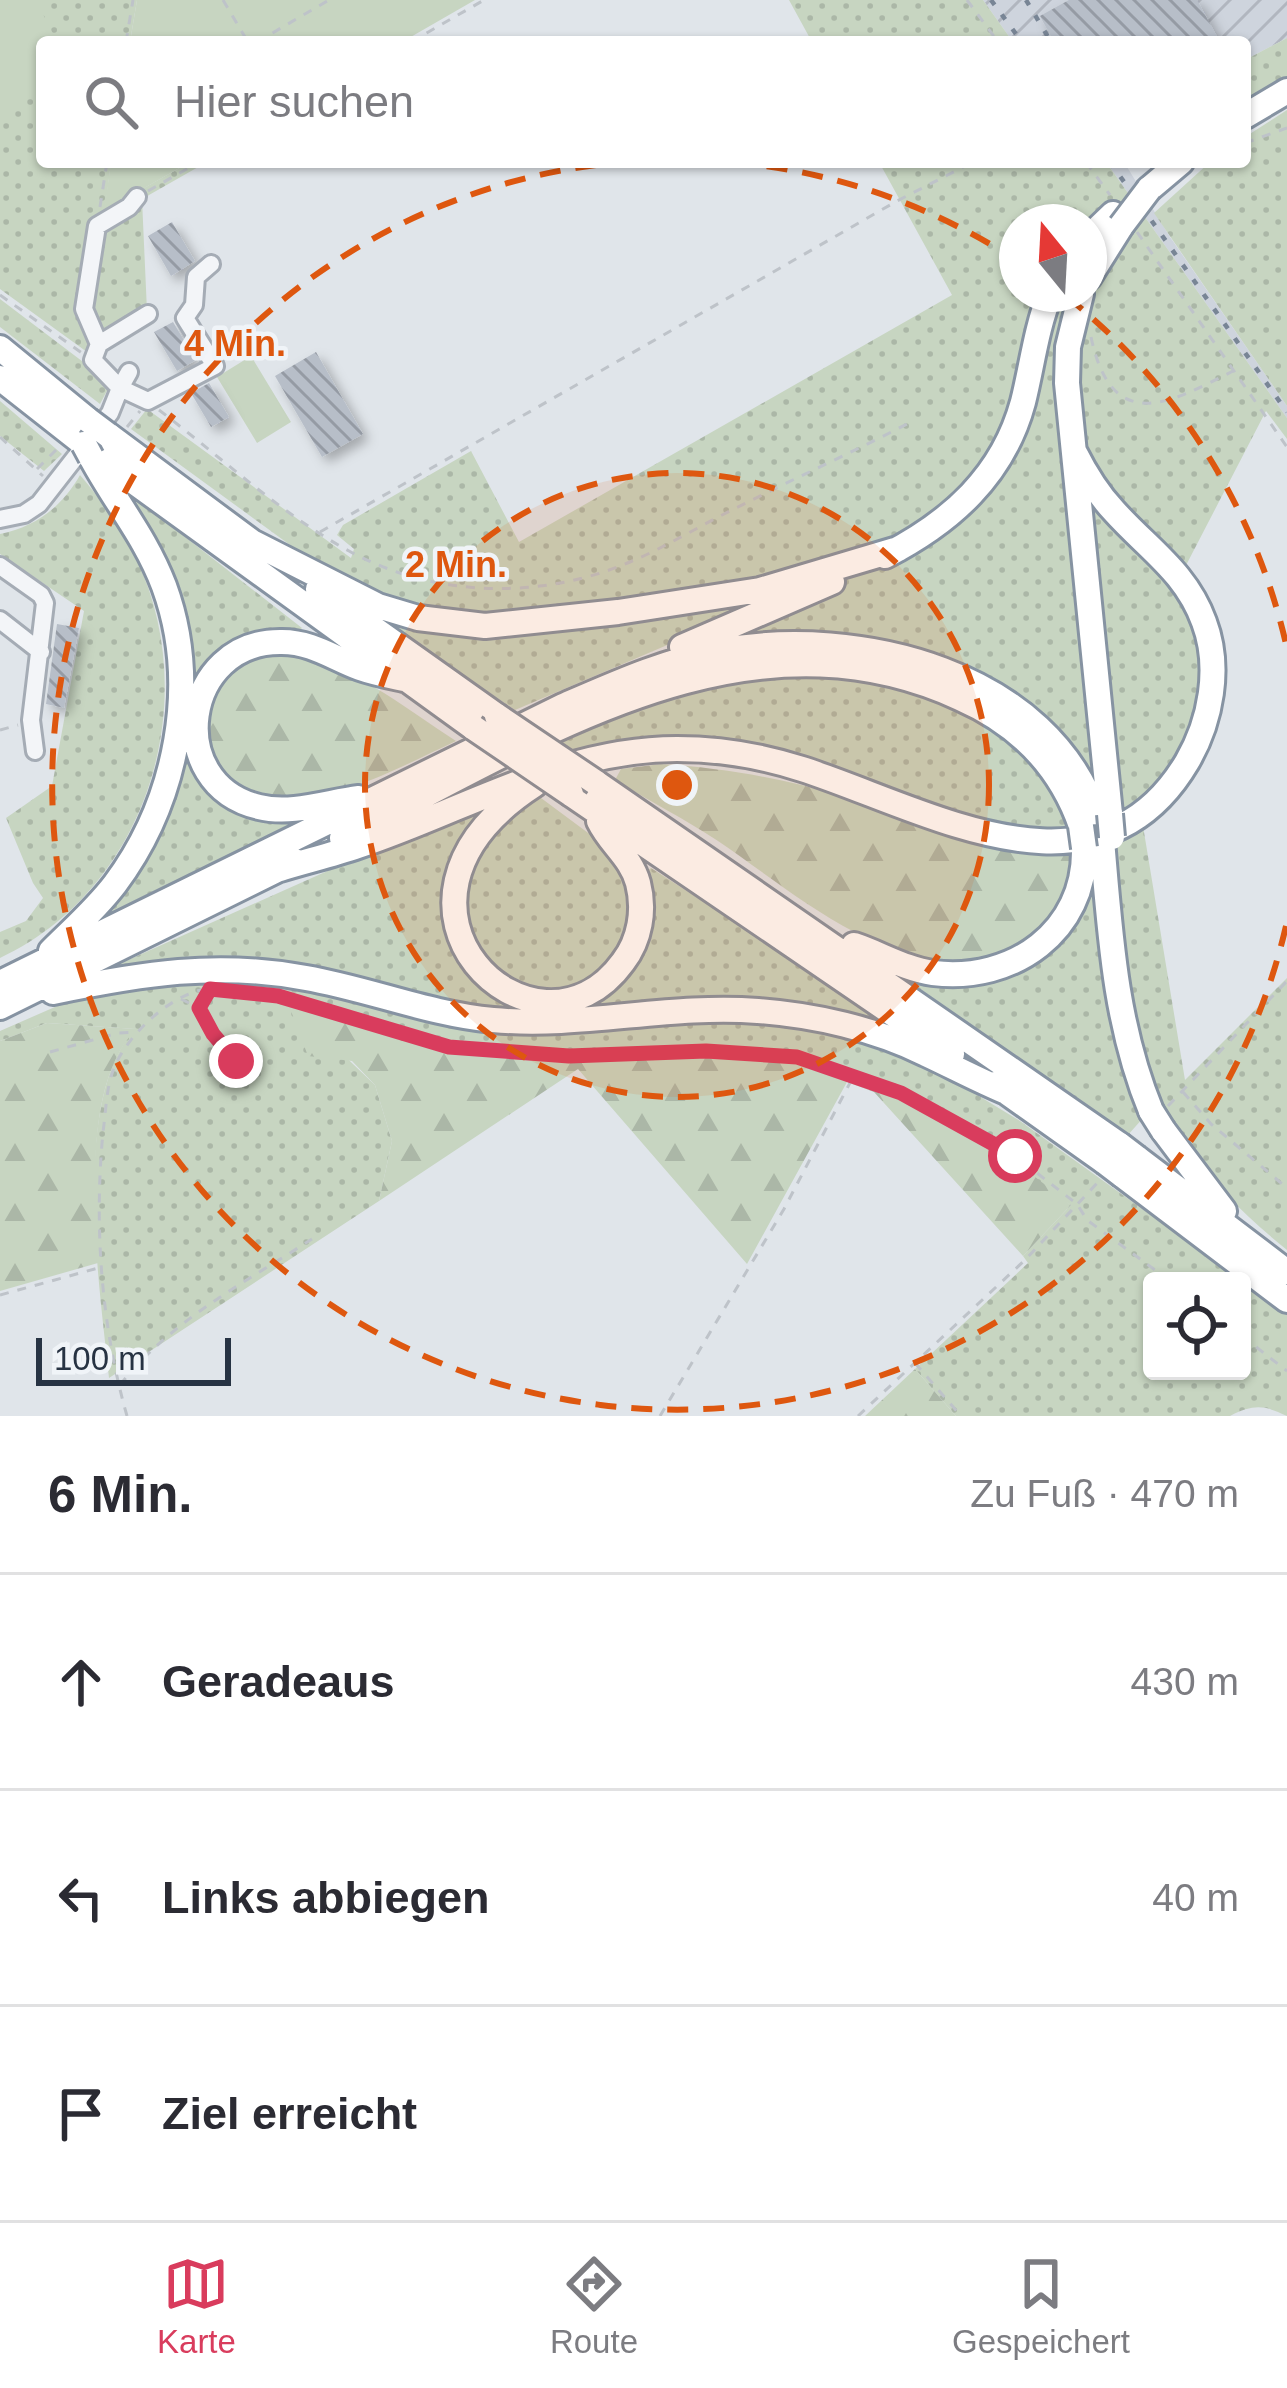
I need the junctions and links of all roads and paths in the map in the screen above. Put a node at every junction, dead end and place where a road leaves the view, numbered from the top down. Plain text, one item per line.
1 (133, 0) edge
2 (223, 0) edge
3 (328, 0) edge
4 (484, 0) edge
5 (967, 0) edge
6 (127, 36) edge
7 (244, 36) edge
8 (266, 36) edge
9 (421, 36) edge
10 (994, 36) edge
11 (1287, 91) edge
12 (1251, 112) edge
13 (1287, 128) edge
14 (1251, 141) edge
15 (106, 168) edge
16 (188, 168) edge
17 (962, 168) edge
18 (1089, 168) edge
19 (1174, 168) edge
20 (137, 196) joint
21 (1119, 215) junction
22 (1107, 224) edge
23 (97, 226) junction
24 (1107, 240) edge
25 (211, 264) dead end
26 (0, 295) edge
27 (1045, 312) edge
28 (1077, 312) edge
29 (148, 314) dead end
30 (1090, 330) dead end
31 (0, 348) edge
32 (96, 352) junction
33 (1235, 370) junction
34 (0, 378) edge
35 (125, 380) junction
36 (148, 401) junction
37 (908, 424) dead end
38 (0, 437) edge
39 (85, 442) junction
40 (1287, 447) edge
41 (1074, 451) junction
42 (37, 470) junction
43 (53, 485) junction
44 (0, 520) edge
45 (319, 533) junction
46 (250, 541) junction
47 (898, 549) junction
48 (0, 566) edge
49 (0, 620) edge
50 (41, 652) junction
51 (404, 680) junction
52 (617, 682) junction
53 (31, 720) junction
54 (486, 722) junction
55 (0, 730) edge
56 (35, 751) dead end
57 (574, 762) junction
58 (382, 795) junction
59 (593, 808) junction
60 (1098, 831) junction
61 (280, 869) junction
62 (823, 937) junction
63 (36, 966) junction
64 (1287, 981) edge
65 (210, 989) junction
66 (5, 996) edge
67 (180, 998) junction
68 (199, 1008) junction
69 (138, 1032) junction
70 (50, 1052) dead end
71 (236, 1061) dead end
72 (854, 1076) junction
73 (1182, 1090) junction
74 (1009, 1093) junction
75 (1160, 1116) junction
76 (1118, 1162) junction
77 (1287, 1189) edge
78 (1077, 1204) junction
79 (1243, 1238) junction
80 (312, 1239) dead end
81 (102, 1267) junction
82 (1158, 1272) edge
83 (1287, 1272) edge
84 (0, 1295) edge
85 (1287, 1300) edge
86 (1251, 1343) edge
87 (915, 1363) junction
88 (1287, 1371) edge
89 (118, 1387) junction
90 (127, 1416) edge
91 (660, 1416) edge
92 (858, 1416) edge
93 (961, 1416) edge

1 - 6 path
2 - 7 path
3 - 8 path
4 - 9 path
5 - 10 path
11 - 12 highway
13 - 14 path
15 - 23 path
16 - 20 path
17 - 45 path
18 - 21 path
19 - 21 highway, bridge
20 - 23 street
21 - 22 highway
21 - 24 highway
21 - 33 path
23 - 32 street
25 - 36 street
26 - 32 path
27 - 47 highway
28 - 41 highway
29 - 32 street
30 - 33 path
31 - 39 highway
32 - 35 street
33 - 40 path
34 - 39 highway
35 - 36 street
35 - 43 street
36 - 45 path
37 - 45 path
38 - 42 path
39 - 42 path
39 - 46 highway
39 - 51 highway
39 - 63 highway
41 - 57 highway
41 - 60 highway
42 - 43 path
43 - 44 street
46 - 47 highway
46 - 54 highway
47 - 52 highway
48 - 50 street
49 - 50 street
50 - 53 street
51 - 54 highway
51 - 58 highway
52 - 58 highway
52 - 60 highway
53 - 55 path
53 - 56 street
54 - 59 highway, bridge
54 - 62 highway, bridge
57 - 59 highway
57 - 61 highway
58 - 63 highway
59 - 74 highway
60 - 61 highway
60 - 62 highway
60 - 75 highway
61 - 66 highway
62 - 76 highway
63 - 66 highway
64 - 73 path
65 - 67 path
65 - 68 path
65 - 72 path
66 - 74 highway
67 - 68 path
67 - 69 path
68 - 71 path
69 - 70 path
69 - 81 path
72 - 78 path
72 - 91 path
73 - 75 path
73 - 77 path
74 - 76 highway
75 - 79 highway
76 - 78 path
76 - 79 highway
76 - 85 highway
78 - 82 path
78 - 87 path
79 - 83 highway
80 - 89 path
81 - 84 path
81 - 89 path
86 - 88 path
87 - 92 path
87 - 93 path
89 - 90 path

